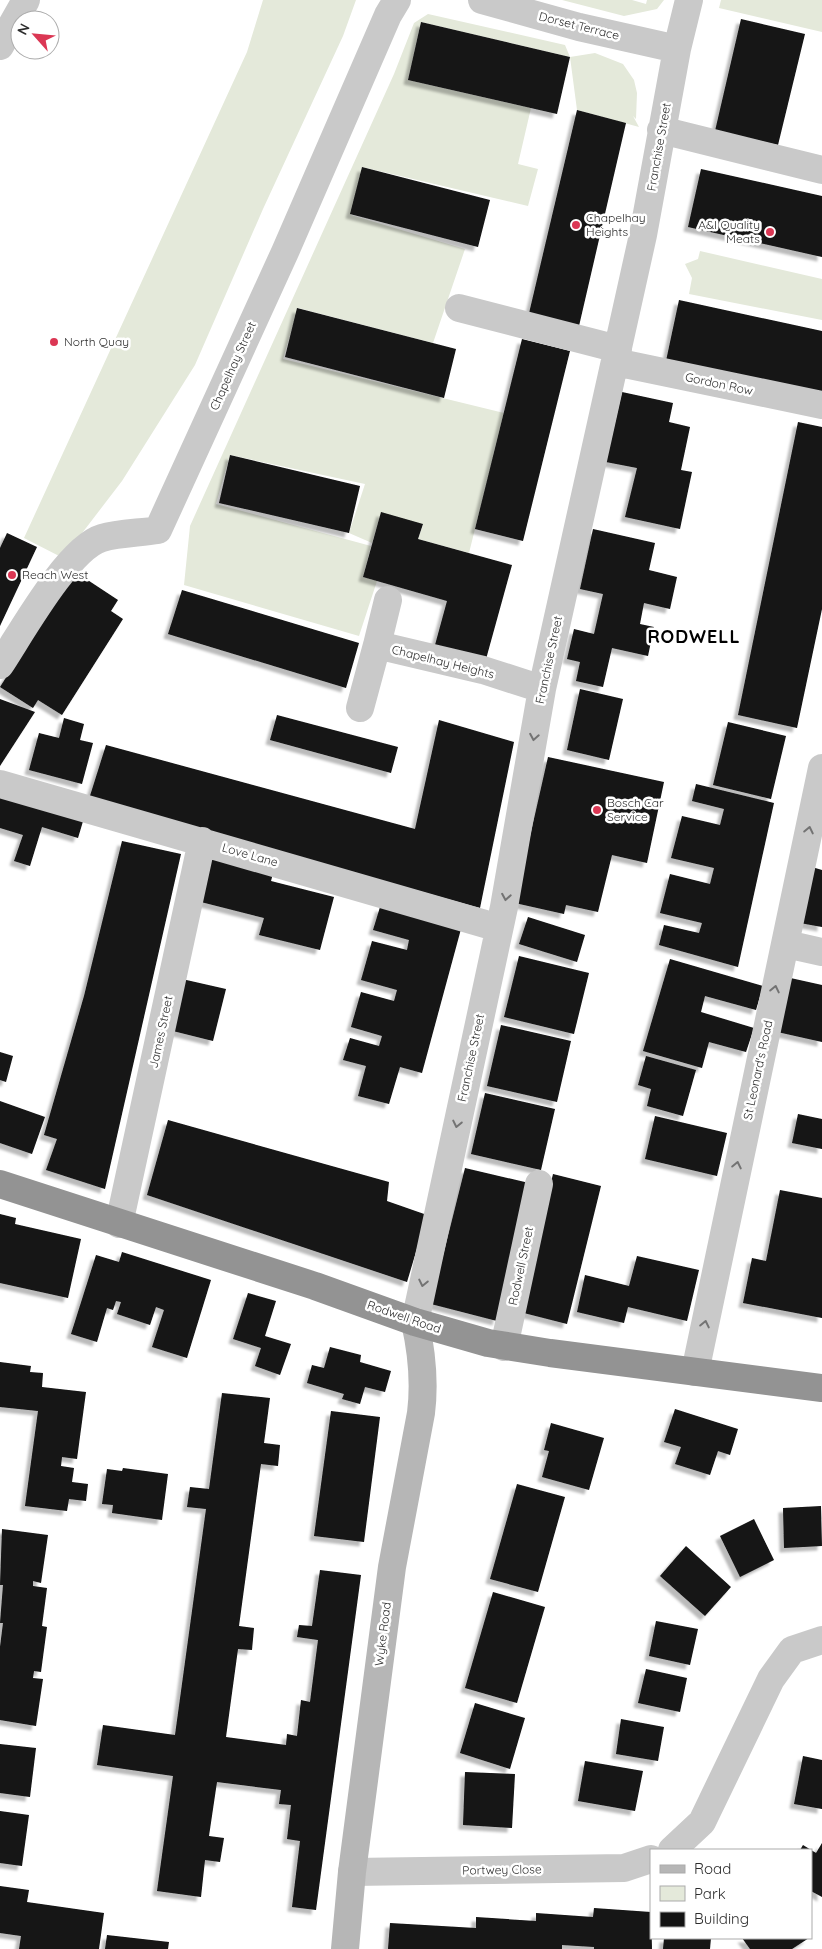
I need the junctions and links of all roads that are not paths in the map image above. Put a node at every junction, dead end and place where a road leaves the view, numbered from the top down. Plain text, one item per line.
1 (26, 0) edge
2 (397, 0) edge
3 (482, 0) edge
4 (689, 0) edge
5 (0, 46) edge
6 (677, 49) junction
7 (662, 130) junction
8 (822, 170) edge
9 (459, 308) dead end
10 (617, 355) junction
11 (822, 406) edge
12 (388, 600) dead end
13 (377, 646) junction
14 (2, 663) edge
15 (542, 689) junction
16 (360, 708) dead end
17 (822, 768) edge
18 (0, 784) edge
19 (202, 841) junction
20 (499, 928) junction
21 (786, 944) junction
22 (822, 952) edge
23 (0, 1184) edge
24 (539, 1184) dead end
25 (119, 1224) junction
26 (415, 1322) junction
27 (504, 1347) junction
28 (695, 1372) junction
29 (822, 1388) edge
30 (822, 1640) edge
31 (673, 1849) edge
32 (650, 1859) edge
33 (352, 1872) junction
34 (345, 1949) edge

1 - 5 street
2 - 14 street, Chapelhay Street
3 - 6 street, Dorset Terrace
4 - 6 street, Franchise Street
6 - 7 street, Franchise Street
7 - 8 street
7 - 10 street, Franchise Street
9 - 10 street, Gordon Row
10 - 11 street, Gordon Row
10 - 15 street, Franchise Street
12 - 13 street
13 - 15 street, Chapelhay Heights
13 - 16 street, Chapelhay Heights
15 -> 20 street, Franchise Street
21 -> 17 street, St Leonard's Road
18 - 19 street, Love Lane
19 - 20 street, Love Lane
19 - 25 street, James Street
20 -> 26 street, Franchise Street
21 - 22 street
28 -> 21 street, St Leonard's Road
23 - 25 highway, Rodwell Road
24 - 27 street, Rodwell Street
25 - 26 highway, Rodwell Road
26 - 27 highway, Rodwell Road
26 - 33 main road, Wyke Road
27 - 28 highway, Rodwell Road
28 - 29 highway, Rodwell Road
30 - 31 street
32 - 33 street, Portwey Close
33 - 34 main road, Wyke Road

